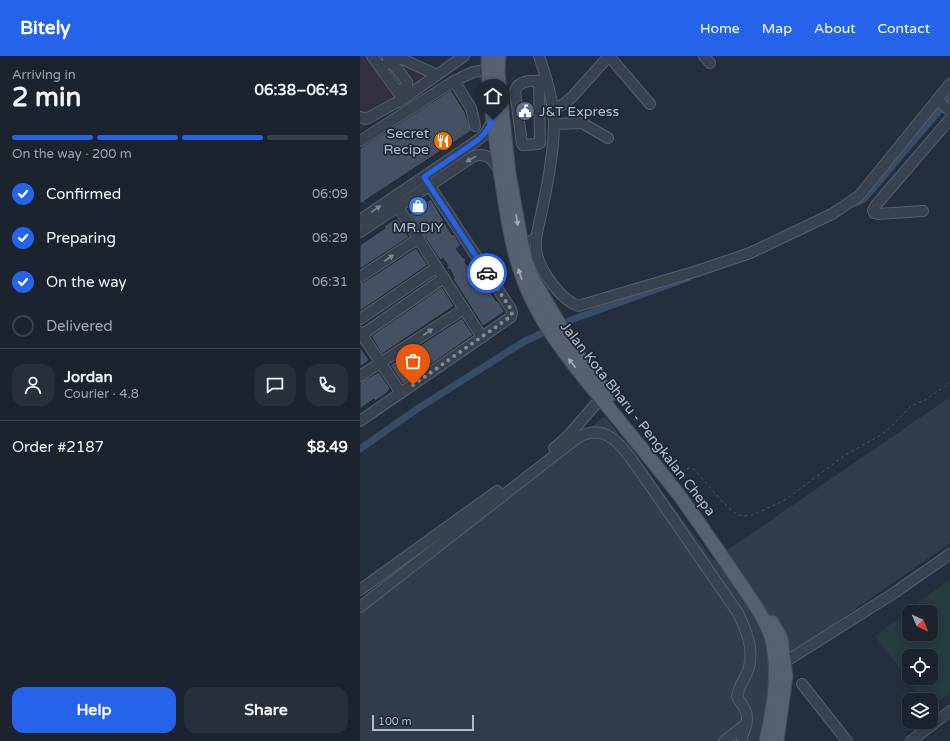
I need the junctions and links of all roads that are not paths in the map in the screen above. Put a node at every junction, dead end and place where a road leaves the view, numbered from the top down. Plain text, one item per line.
1 (372, 56) edge
2 (464, 56) edge
3 (488, 56) edge
4 (499, 56) edge
5 (539, 56) edge
6 (609, 56) edge
7 (389, 59) edge
8 (381, 68) junction
9 (488, 70) junction
10 (437, 75) junction
11 (454, 81) junction
12 (543, 81) junction
13 (950, 84) edge
14 (400, 95) junction
15 (938, 100) junction
16 (650, 104) dead end
17 (552, 109) junction
18 (950, 111) edge
19 (360, 117) edge
20 (950, 119) edge
21 (493, 120) junction
22 (554, 124) junction
23 (475, 126) dead end
24 (520, 131) junction
25 (506, 133) junction
26 (608, 138) dead end
27 (360, 141) edge
28 (501, 173) junction
29 (426, 181) junction
30 (395, 202) junction
31 (923, 211) dead end
32 (360, 220) edge
33 (360, 232) edge
34 (418, 238) junction
35 (536, 238) junction
36 (522, 245) junction
37 (437, 267) junction
38 (360, 277) edge
39 (444, 278) junction
40 (464, 309) junction
41 (360, 319) edge
42 (558, 333) junction
43 (361, 334) edge
44 (482, 337) junction
45 (381, 363) junction
46 (360, 376) edge
47 (401, 393) junction
48 (601, 398) junction
49 (360, 421) edge
50 (950, 554) edge
51 (360, 590) edge
52 (360, 607) edge
53 (785, 662) junction
54 (802, 684) dead end
55 (950, 711) edge
56 (746, 724) junction
57 (724, 741) edge
58 (742, 741) edge
59 (766, 741) edge
60 (777, 741) edge
61 (847, 741) edge
62 (911, 741) edge

1 - 8 street
2 - 10 street
3 - 9 main road, Jalan Kota Bharu - Pengkalan Chepa
4 - 25 main road, Jalan Kota Bharu - Pengkalan Chepa
5 - 12 street
6 - 16 street
6 - 17 street
7 - 8 street
7 - 10 street
7 - 14 street
8 - 14 street
9 - 11 street
9 - 21 main road, Jalan Kota Bharu - Pengkalan Chepa
10 - 14 street
11 - 23 street
11 - 27 street
12 - 17 street
12 - 24 street
12 - 24 street
13 - 15 street
14 - 19 street
15 - 18 street
15 - 35 street
17 - 22 street
20 - 31 street
21 - 28 main road, Jalan Kota Bharu - Pengkalan Chepa
21 - 29 street
22 - 26 street
22 - 35 street
24 - 25 street
25 -> 36 main road, Jalan Kota Bharu - Pengkalan Chepa
28 -> 29 street
42 -> 28 main road, Jalan Kota Bharu - Pengkalan Chepa
29 - 30 street
29 - 44 street
32 -> 30 street
30 - 33 street
30 - 34 street
34 - 37 street
38 -> 34 street
35 - 36 street
36 - 42 main road, Jalan Kota Bharu - Pengkalan Chepa
37 - 39 street
37 - 41 street
39 - 40 street
39 - 43 street
40 - 44 street
45 -> 40 street
48 -> 42 main road, Jalan Kota Bharu - Pengkalan Chepa
42 - 53 main road, Jalan Kota Bharu - Pengkalan Chepa
43 - 45 street
44 - 47 street
45 - 46 street
45 - 47 street
47 - 49 street
48 - 51 street
48 - 59 main road, Jalan Kota Bharu - Pengkalan Chepa
50 - 53 street
52 - 56 street
53 - 60 main road, Jalan Kota Bharu - Pengkalan Chepa
54 - 61 street
55 - 62 street
56 - 57 street
56 - 58 street

